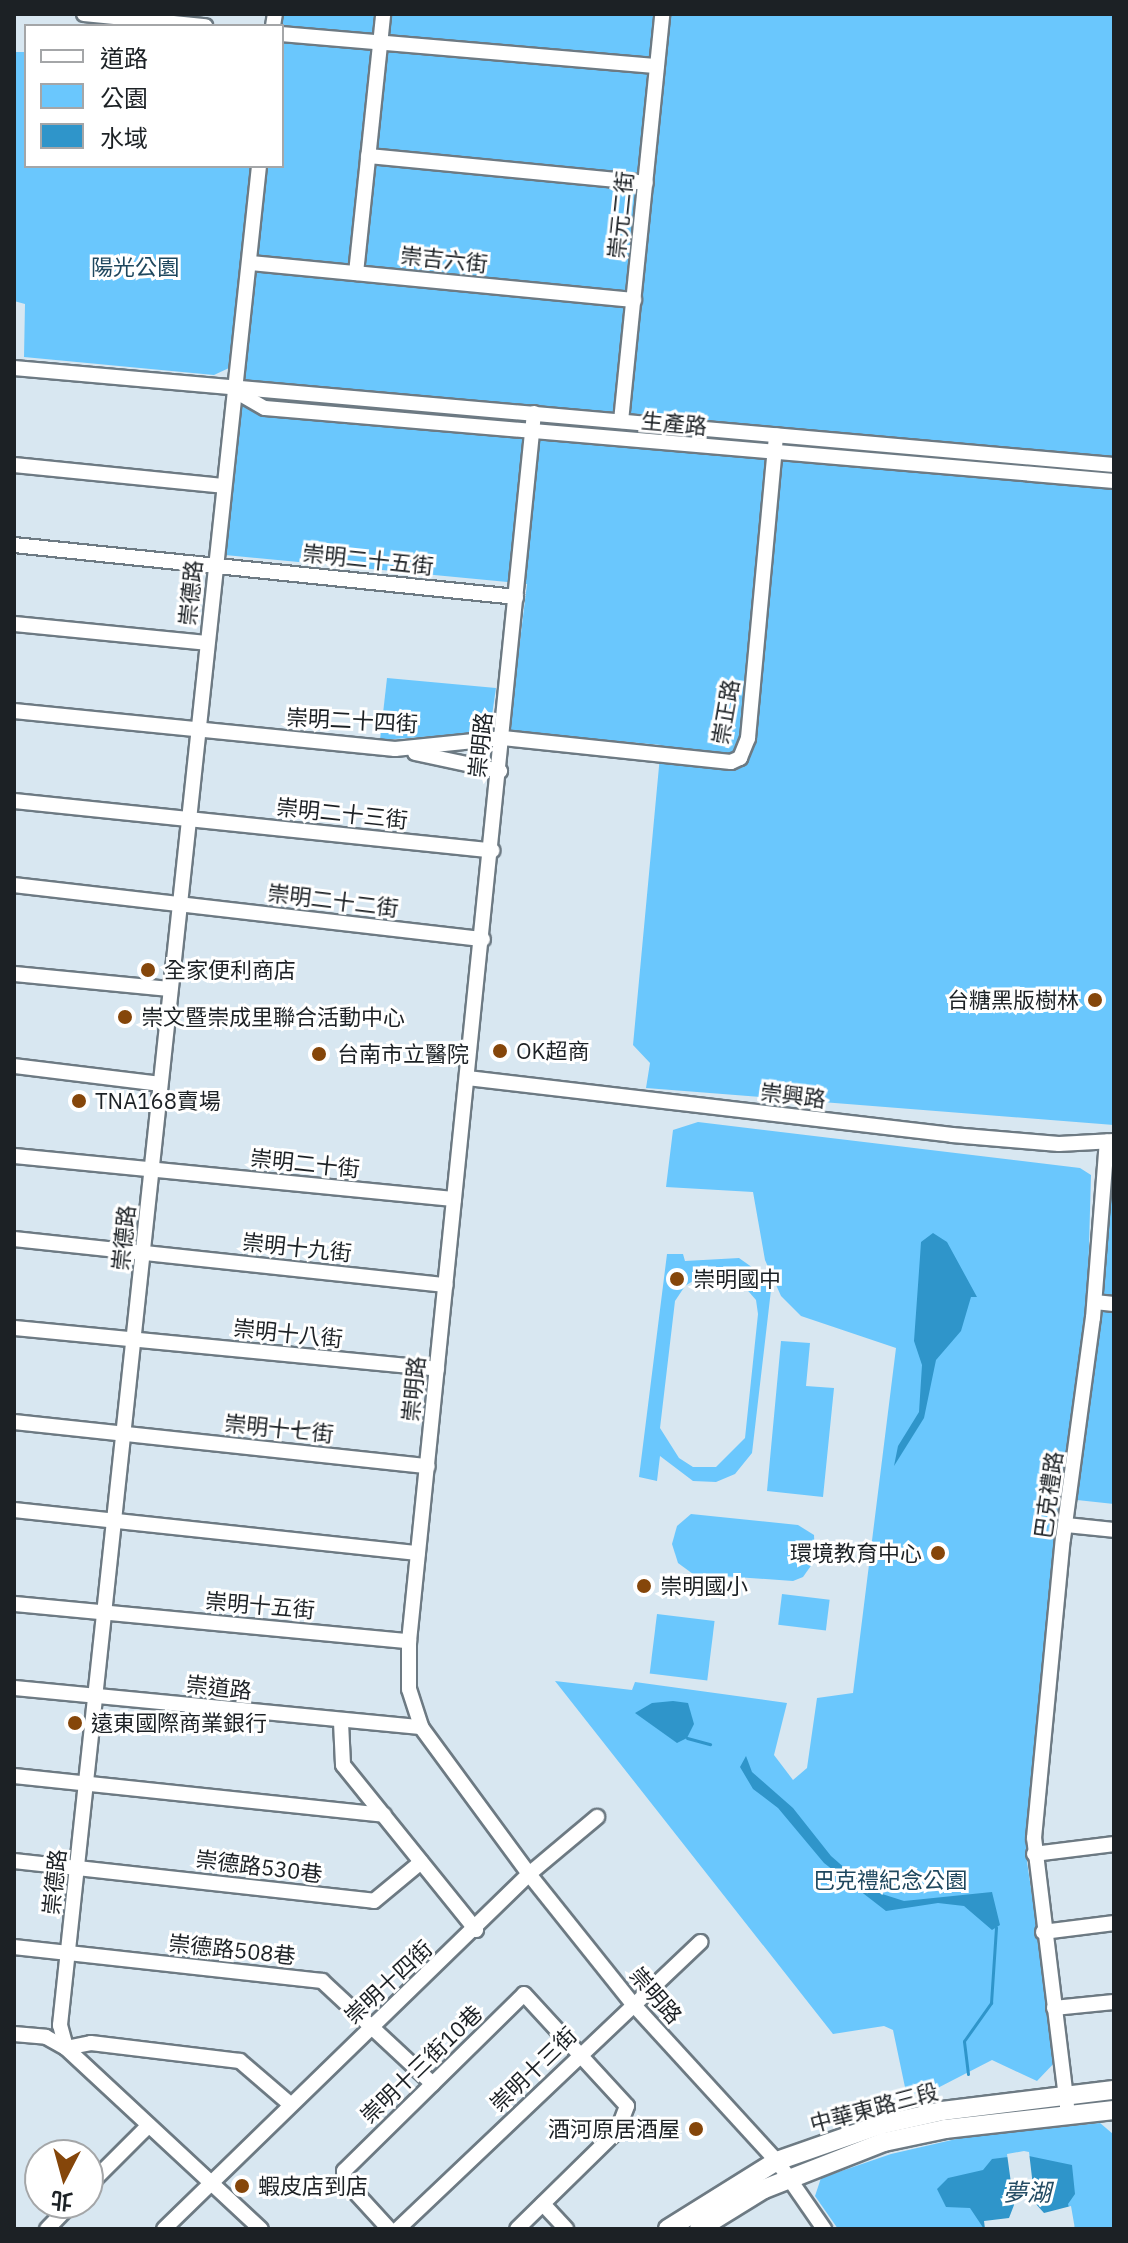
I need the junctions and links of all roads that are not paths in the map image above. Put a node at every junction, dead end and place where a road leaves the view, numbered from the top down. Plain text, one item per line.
1 (84, 14) edge
2 (383, 14) edge
3 (662, 14) edge
4 (116, 15) edge
5 (189, 24) edge
6 (284, 34) edge
7 (380, 42) junction
8 (657, 66) junction
9 (368, 156) junction
10 (259, 168) edge
11 (646, 183) junction
12 (250, 263) junction
13 (356, 273) junction
14 (634, 300) junction
15 (14, 368) edge
16 (234, 391) junction
17 (534, 413) junction
18 (621, 421) junction
19 (532, 433) junction
20 (776, 435) junction
21 (775, 454) junction
22 (14, 465) edge
23 (1114, 465) edge
24 (1114, 481) edge
25 (223, 486) junction
26 (14, 545) edge
27 (215, 565) junction
28 (516, 597) junction
29 (14, 624) edge
30 (207, 643) junction
31 (14, 711) edge
32 (198, 731) junction
33 (503, 738) junction
34 (395, 749) junction
35 (500, 771) junction
36 (14, 801) edge
37 (188, 819) junction
38 (492, 850) junction
39 (14, 885) edge
40 (179, 904) junction
41 (483, 939) junction
42 (14, 974) edge
43 (170, 989) junction
44 (14, 1066) edge
45 (468, 1078) junction
46 (160, 1084) junction
47 (1110, 1142) edge
48 (14, 1156) edge
49 (152, 1170) junction
50 (454, 1199) junction
51 (14, 1239) edge
52 (143, 1253) junction
53 (446, 1285) junction
54 (1095, 1302) junction
55 (1114, 1304) edge
56 (14, 1328) edge
57 (135, 1339) junction
58 (437, 1369) junction
59 (14, 1422) edge
60 (126, 1434) junction
61 (428, 1466) junction
62 (14, 1510) edge
63 (118, 1520) junction
64 (1066, 1525) junction
65 (1114, 1530) edge
66 (418, 1553) junction
67 (14, 1604) edge
68 (107, 1612) junction
69 (409, 1641) junction
70 (14, 1688) edge
71 (96, 1696) junction
72 (341, 1722) junction
73 (421, 1727) junction
74 (14, 1776) edge
75 (87, 1782) junction
76 (384, 1815) junction
77 (597, 1817) dead end
78 (1114, 1844) edge
79 (1034, 1854) junction
80 (14, 1861) edge
81 (421, 1862) junction
82 (77, 1867) junction
83 (529, 1874) junction
84 (1114, 1923) edge
85 (476, 1930) junction
86 (1043, 1932) junction
87 (700, 1942) dead end
88 (14, 1947) edge
89 (69, 1952) junction
90 (1114, 2002) edge
91 (632, 2003) junction
92 (1054, 2008) junction
93 (371, 2029) junction
94 (14, 2034) edge
95 (66, 2048) junction
96 (580, 2054) junction
97 (433, 2084) junction
98 (1113, 2090) edge
99 (290, 2104) junction
100 (1067, 2105) junction
101 (1114, 2110) edge
102 (149, 2125) junction
103 (777, 2161) junction
104 (104, 2170) edge
105 (789, 2178) junction
106 (209, 2180) junction
107 (543, 2204) junction
108 (164, 2229) edge
109 (261, 2229) edge
110 (389, 2229) edge
111 (398, 2229) edge
112 (517, 2229) edge
113 (566, 2229) edge
114 (668, 2229) edge
115 (699, 2229) edge
116 (824, 2229) edge

1 - 4 street
2 - 7 street
3 - 8 street, 崇元二街
4 - 5 street
6 - 7 street
7 - 8 street
7 - 9 street
8 - 11 street, 崇元二街
9 - 11 street
9 - 13 street
10 - 12 street, 崇德路
11 - 14 street, 崇元二街
12 - 13 street, 崇吉六街
12 - 16 street, 崇德路
13 - 14 street, 崇吉六街
14 - 18 street, 崇元二街
15 - 16 street, 生產路
16 - 17 street, 生產路
16 - 19 street, 生產路
16 - 25 street, 崇德路
17 - 18 street, 生產路
17 - 19 street, 崇明路
18 - 20 street, 生產路
19 - 21 street, 生產路
19 - 28 street, 崇明路
20 - 21 street, 崇正路
20 - 23 street, 生產路
21 - 24 street, 生產路
21 - 33 street, 崇正路
22 - 25 street
25 - 27 street, 崇德路
26 - 27 street, 崇明二十五街
27 - 28 street, 崇明二十五街
27 - 30 street, 崇德路
28 - 33 street, 崇明路
29 - 30 street
30 - 32 street, 崇德路
31 - 32 street, 崇明二十四街
32 - 34 street, 崇明二十四街
32 - 37 street, 崇德路
33 - 34 street, 崇明二十四街
33 - 35 street, 崇明路
34 - 35 street
35 - 38 street, 崇明路
36 - 37 street, 崇明二十三街
37 - 38 street, 崇明二十三街
37 - 40 street, 崇德路
38 - 41 street, 崇明路
39 - 40 street, 崇明二十二街
40 - 41 street, 崇明二十二街
40 - 43 street, 崇德路
41 - 45 street, 崇明路
42 - 43 street
43 - 46 street, 崇德路
44 - 46 street
45 - 47 street, 崇興路
45 - 50 street, 崇明路
46 - 49 street, 崇德路
47 - 54 street, 巴克禮路
48 - 49 street, 崇明二十街
49 - 50 street, 崇明二十街
49 - 52 street, 崇德路
50 - 53 street, 崇明路
51 - 52 street, 崇明十九街
52 - 53 street, 崇明十九街
52 - 57 street, 崇德路
53 - 58 street, 崇明路
54 - 55 street
54 - 64 street, 巴克禮路
56 - 57 street, 崇明十八街
57 - 58 street, 崇明十八街
57 - 60 street, 崇德路
58 - 61 street, 崇明路
59 - 60 street, 崇明十七街
60 - 61 street, 崇明十七街
60 - 63 street, 崇德路
61 - 66 street, 崇明路
62 - 63 street
63 - 66 street
63 - 68 street, 崇德路
64 - 65 street
64 - 79 street, 巴克禮路
66 - 69 street, 崇明路
67 - 68 street, 崇明十五街
68 - 69 street, 崇明十五街
68 - 71 street, 崇德路
69 - 73 street, 崇明路
70 - 71 street, 崇道路
71 - 72 street, 崇道路
71 - 75 street, 崇德路
72 - 73 street, 崇道路
72 - 76 street
73 - 83 street, 崇明路
74 - 75 street
75 - 76 street
75 - 82 street, 崇德路
76 - 81 street
77 - 83 street, 崇明十四街
78 - 79 street
79 - 86 street, 巴克禮路
80 - 82 street, 崇德路530巷
81 - 82 street, 崇德路530巷
81 - 85 street
82 - 89 street, 崇德路
83 - 85 street, 崇明十四街
83 - 91 street, 崇明路
84 - 86 street
85 - 93 street, 崇明十四街
86 - 92 street, 巴克禮路
87 - 91 street, 崇明十三街
88 - 89 street, 崇德路508巷
89 - 93 street, 崇德路508巷
89 - 95 street, 崇德路
90 - 92 street
91 - 96 street, 崇明十三街
91 - 103 street, 崇明路
92 - 100 street, 巴克禮路
93 - 97 street, 崇德路508巷
93 - 99 street, 崇明十四街
94 - 95 street
95 - 99 street
95 - 102 street
96 - 97 street, 崇明十三街10巷
96 - 107 street
96 - 111 street, 崇明十三街
97 - 110 street, 崇明十三街10巷
98 - 100 main road, 中華東路三段
98 - 101 street
99 - 106 street, 崇明十四街
100 - 101 main road, 中華東路三段
100 - 103 main road, 中華東路三段
100 - 105 main road, 中華東路三段
102 - 104 street
102 - 106 street
103 - 105 street, 崇明路
103 - 114 main road, 中華東路三段
105 - 115 main road, 中華東路三段
105 - 116 street, 崇明路
106 - 108 street, 崇明十四街
106 - 109 street
107 - 112 street
107 - 113 street

